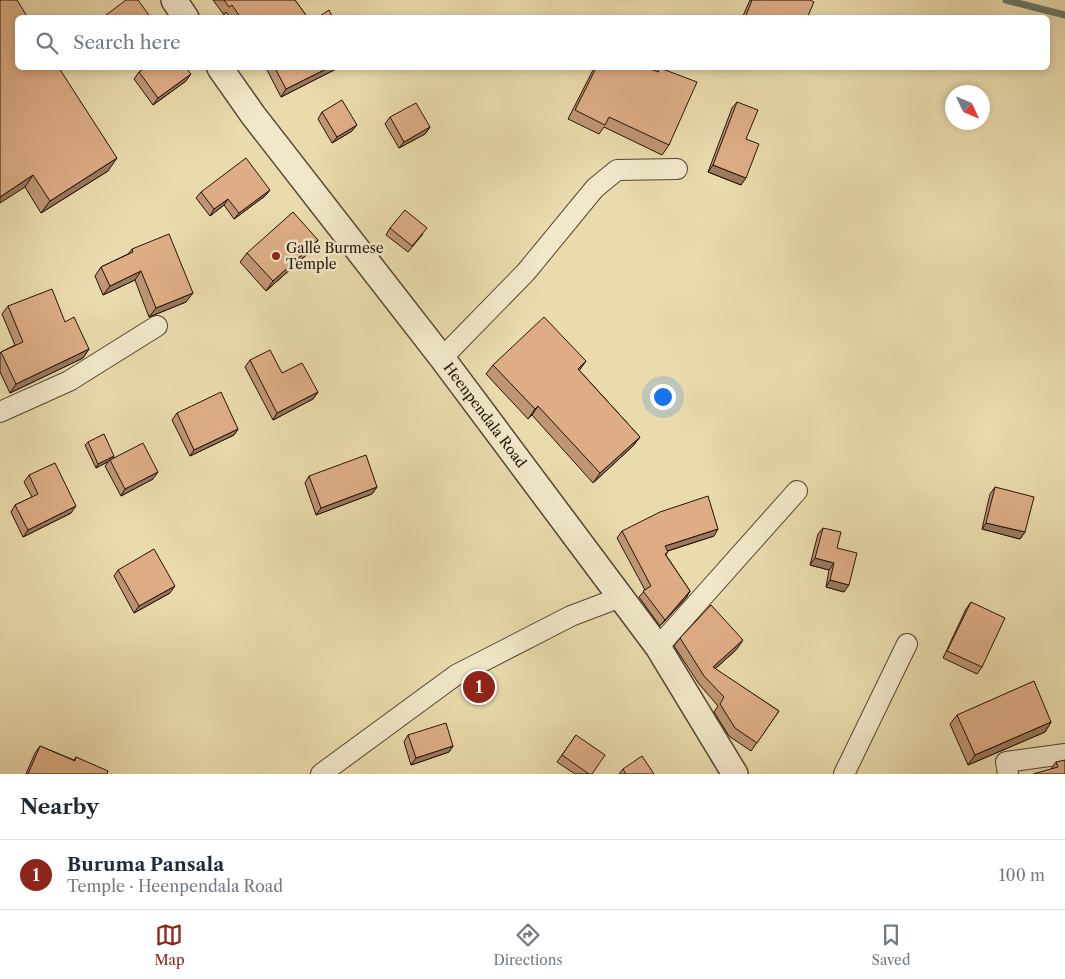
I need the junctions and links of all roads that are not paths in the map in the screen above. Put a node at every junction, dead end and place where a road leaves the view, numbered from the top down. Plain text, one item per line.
1 (174, 0) edge
2 (184, 15) edge
3 (221, 70) edge
4 (677, 169) dead end
5 (157, 326) dead end
6 (442, 358) junction
7 (0, 412) edge
8 (797, 490) dead end
9 (621, 597) junction
10 (907, 644) dead end
11 (658, 647) junction
12 (1065, 754) edge
13 (321, 774) edge
14 (735, 774) edge
15 (844, 774) edge
16 (1008, 774) edge

1 - 2 street
3 - 6 street, Heenpendala Road
4 - 6 street
5 - 7 street
6 - 9 street, Heenpendala Road
8 - 11 street
9 - 11 street, Heenpendala Road
9 - 13 street
10 - 15 street
11 - 14 street, Heenpendala Road
12 - 16 street

